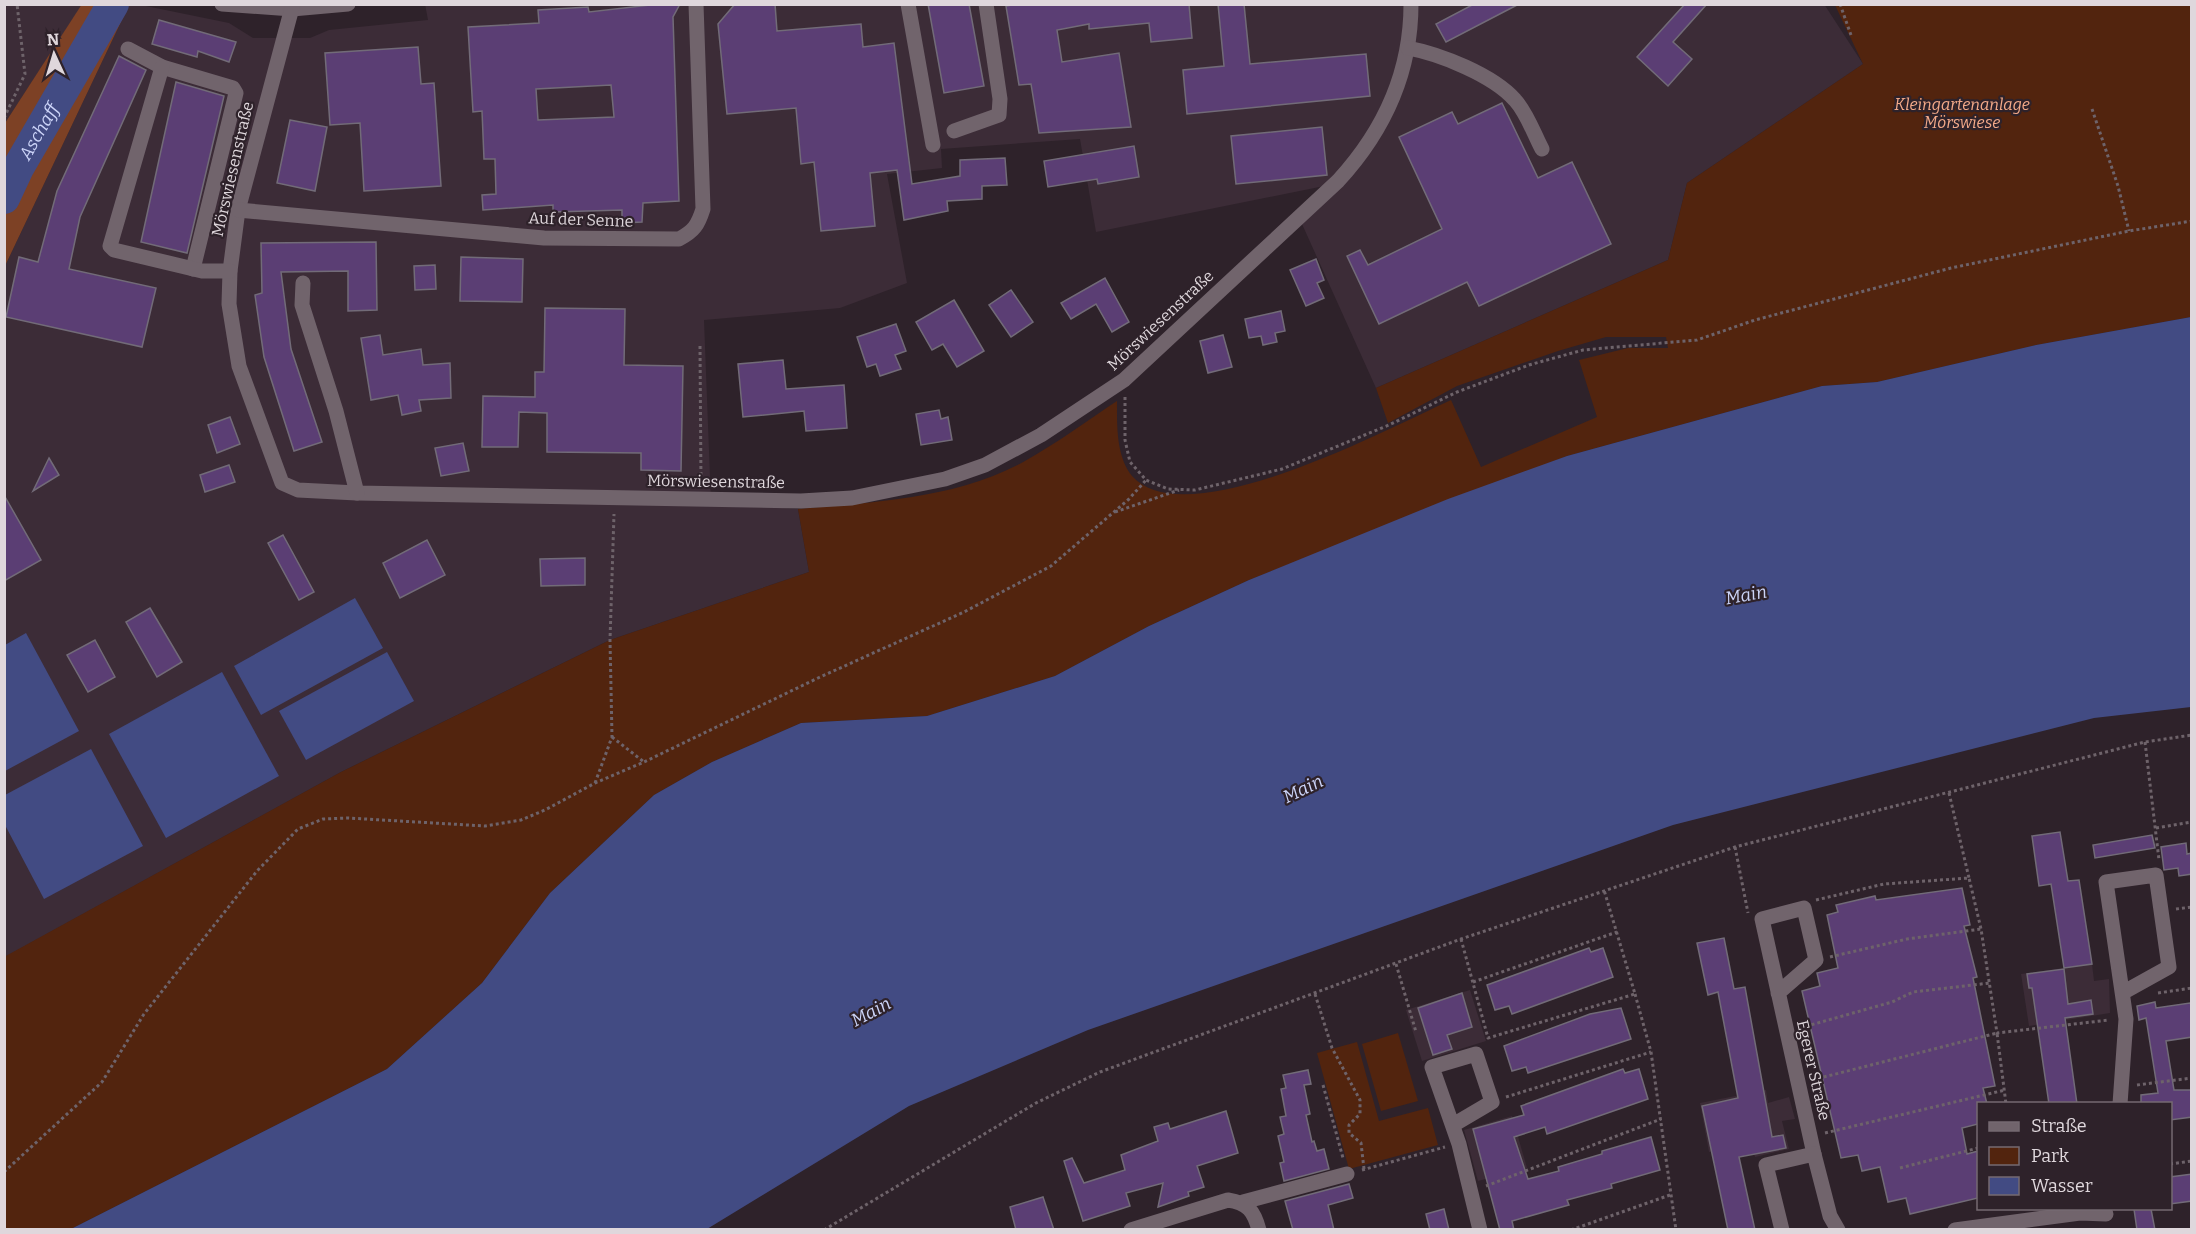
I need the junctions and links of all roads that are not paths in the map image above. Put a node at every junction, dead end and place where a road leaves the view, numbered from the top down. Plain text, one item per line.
1 (348, 4) edge
2 (696, 4) edge
3 (908, 4) edge
4 (986, 4) edge
5 (1411, 4) edge
6 (230, 5) edge
7 (293, 7) edge
8 (1408, 48) junction
9 (128, 50) dead end
10 (162, 67) junction
11 (954, 131) dead end
12 (933, 145) dead end
13 (1542, 149) dead end
14 (238, 210) junction
15 (194, 269) junction
16 (230, 271) junction
17 (303, 284) dead end
18 (357, 493) junction
19 (2124, 992) junction
20 (1778, 993) junction
21 (2120, 1102) edge
22 (1453, 1125) junction
23 (1814, 1155) junction
24 (1347, 1174) road end
25 (1243, 1202) junction
26 (2107, 1211) edge
27 (1131, 1230) edge
28 (1259, 1230) edge
29 (1480, 1230) edge
30 (1782, 1230) edge
31 (1838, 1230) edge
32 (1955, 1230) edge
33 (2110, 1230) edge

1 - 7 street
2 - 14 street, Auf der Senne
3 - 12 street
4 - 11 street
5 - 8 street, Mörswiesenstraße
6 - 7 street
7 - 14 street, Mörswiesenstraße
8 - 13 street
8 - 18 street, Mörswiesenstraße
9 - 10 street
10 - 15 street
10 - 15 street
14 - 16 street, Mörswiesenstraße
15 - 16 street
16 - 18 street, Mörswiesenstraße
17 - 18 street
19 - 19 street
19 - 21 street
20 - 20 street, Egerer Straße
20 - 23 street, Egerer Straße
22 - 22 street
22 - 29 street
23 - 30 street
23 - 31 street, Egerer Straße
24 - 25 street
25 - 27 street
25 - 28 street
26 - 32 street
26 - 33 street

